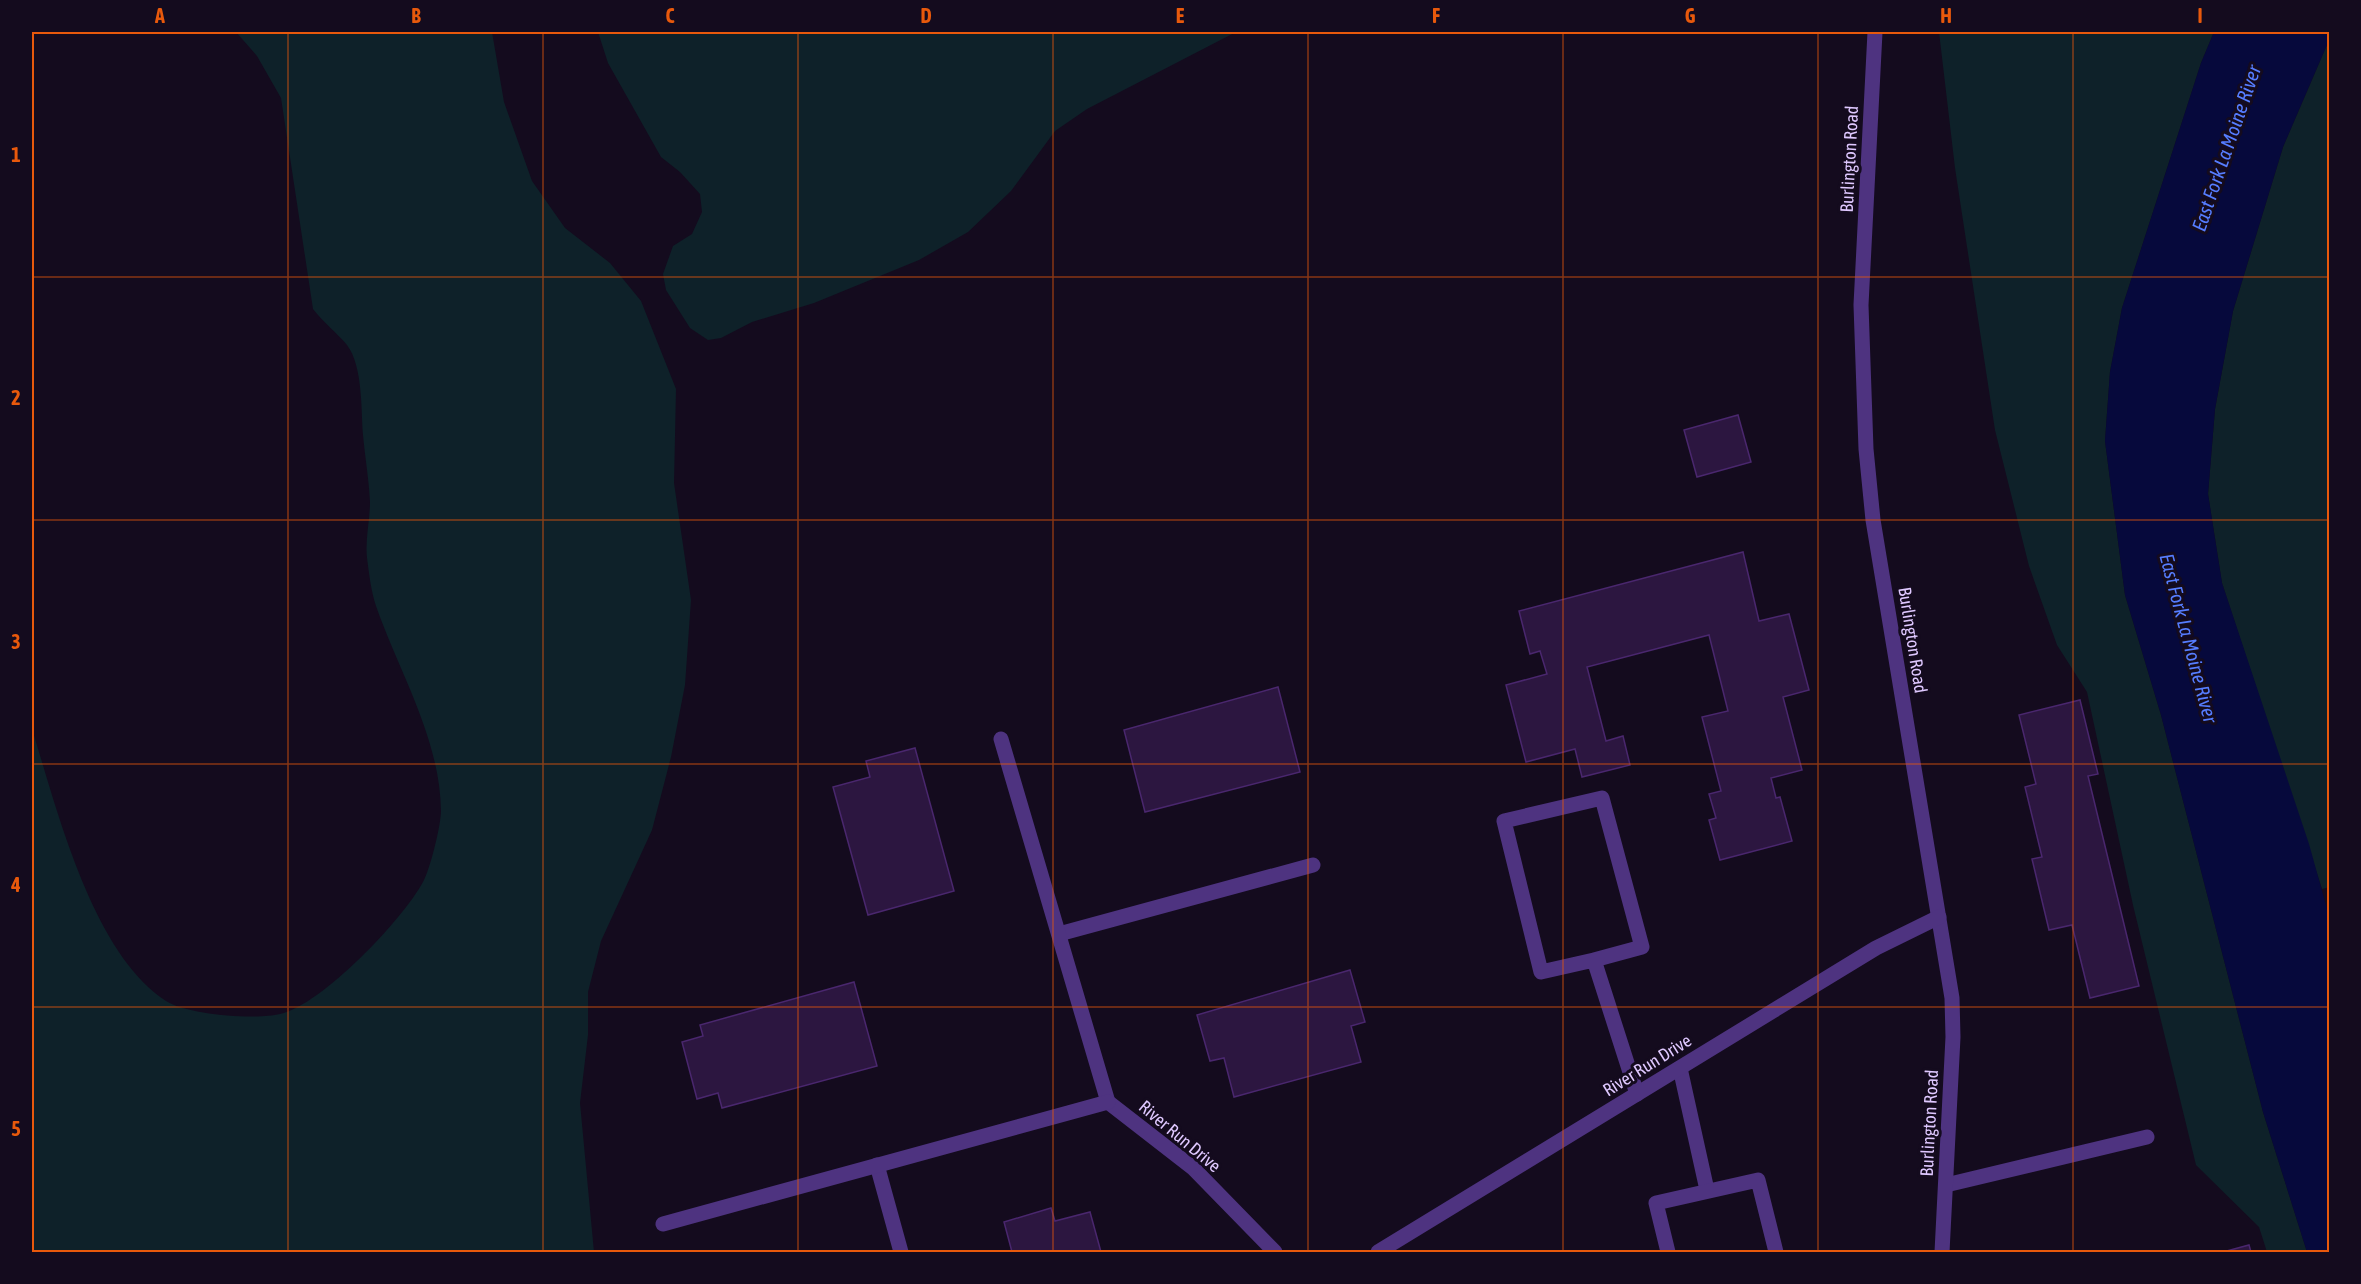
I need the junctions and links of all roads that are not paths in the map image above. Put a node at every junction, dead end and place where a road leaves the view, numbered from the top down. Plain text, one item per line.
1 (1875, 32) edge
2 (1001, 739) dead end
3 (1313, 865) dead end
4 (1939, 917) junction
5 (1059, 933) junction
6 (1594, 960) junction
7 (1680, 1068) junction
8 (1637, 1094) junction
9 (1108, 1101) junction
10 (2147, 1137) dead end
11 (877, 1165) junction
12 (1946, 1185) junction
13 (1707, 1190) junction
14 (663, 1224) dead end
15 (901, 1252) edge
16 (1275, 1252) edge
17 (1378, 1252) edge
18 (1668, 1252) edge
19 (1776, 1252) edge
20 (1942, 1252) edge

1 - 4 street, Burlington Road
2 - 5 street
3 - 5 street
4 - 7 street, River Run Drive
4 - 12 street, Burlington Road
5 - 9 street
6 - 6 street
6 - 8 street
7 - 8 street, River Run Drive
7 - 13 street
8 - 17 street, River Run Drive
9 - 11 street
9 - 16 street, River Run Drive
10 - 12 street
11 - 14 street
11 - 15 street
12 - 20 street, Burlington Road
13 - 18 street
13 - 19 street

